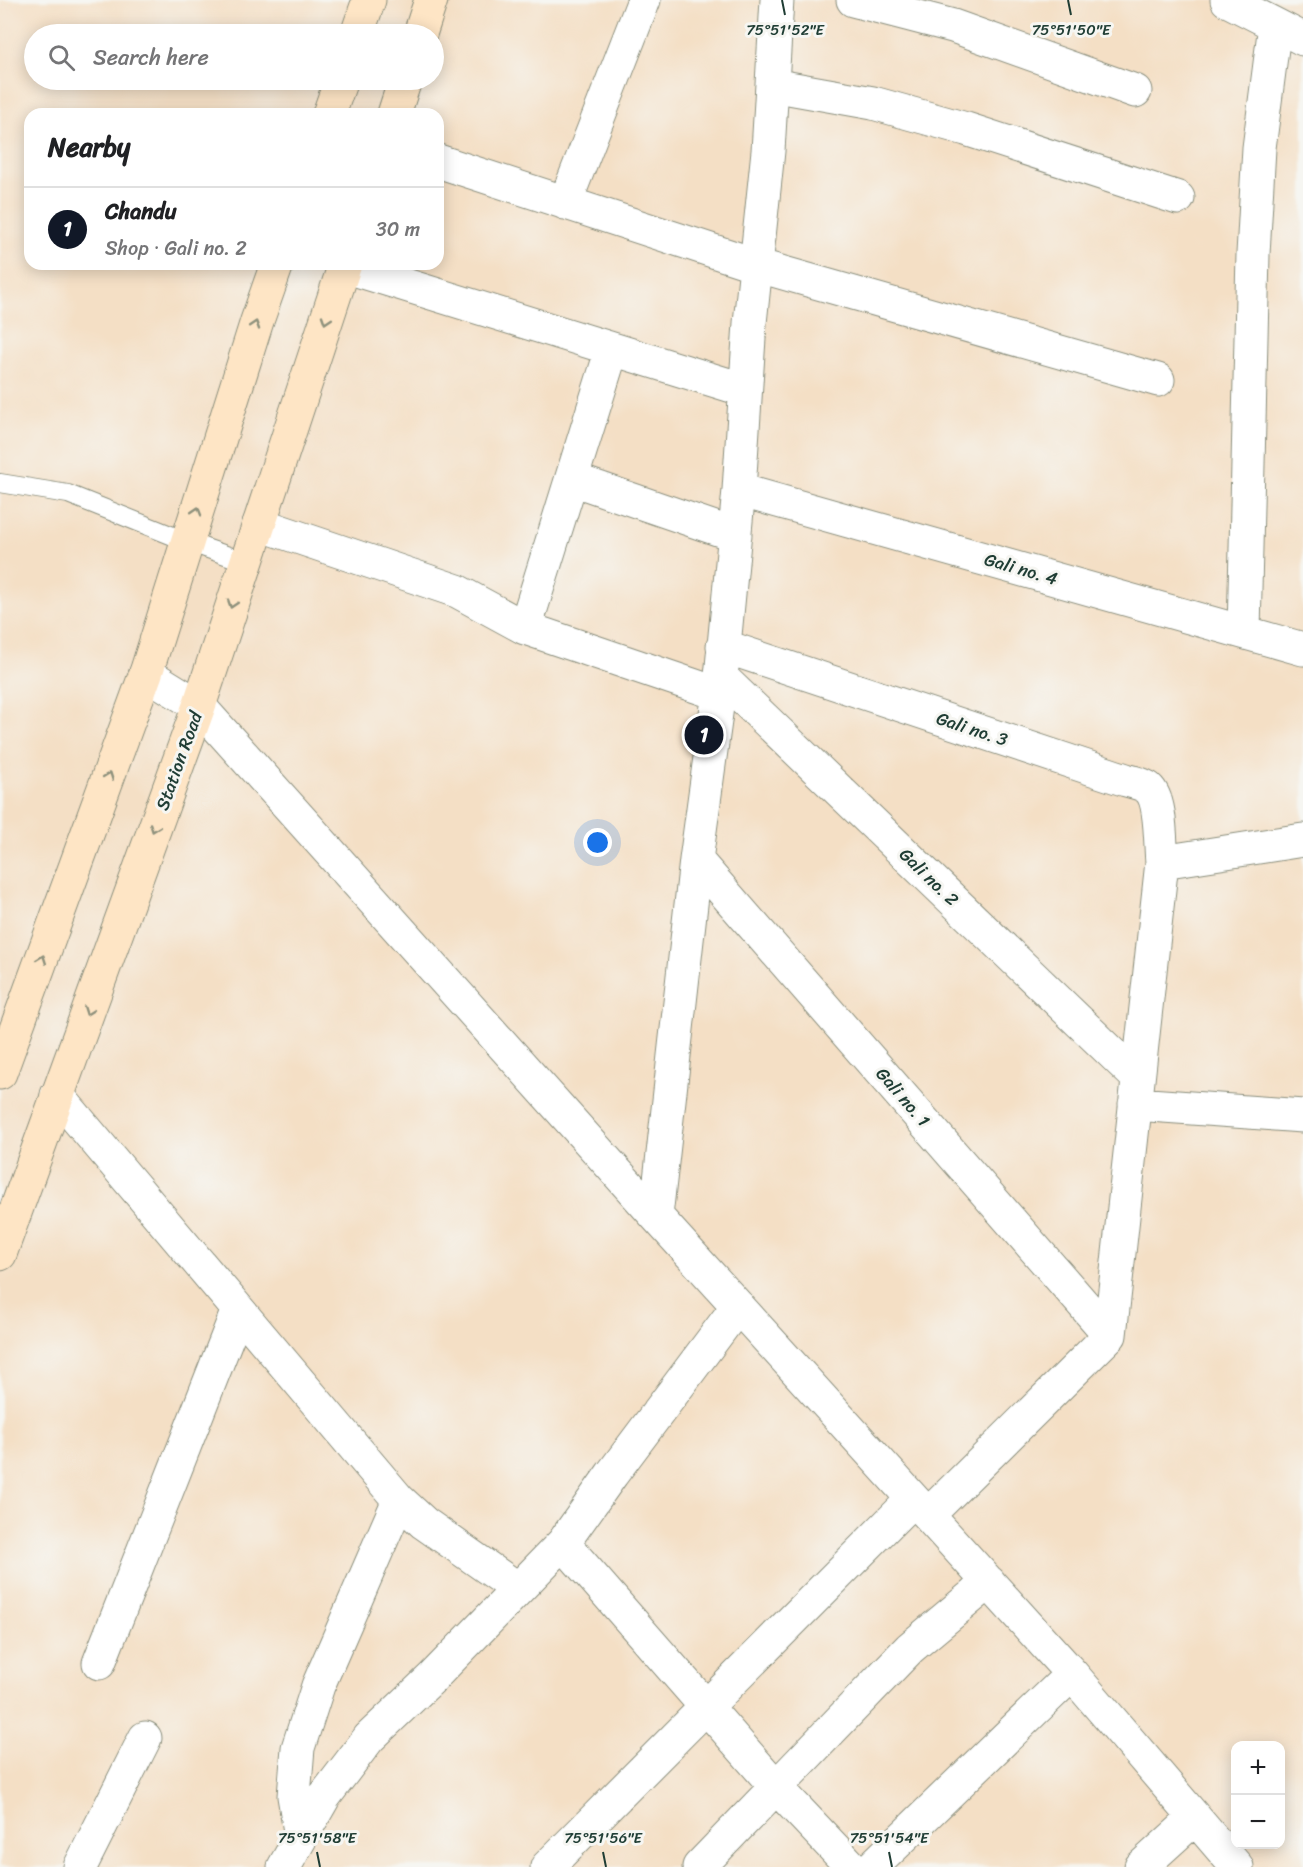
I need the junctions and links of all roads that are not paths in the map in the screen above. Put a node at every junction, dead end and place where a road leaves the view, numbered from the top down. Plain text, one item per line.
1 (369, 0) edge
2 (431, 0) edge
3 (644, 0) edge
4 (777, 0) edge
5 (853, 0) edge
6 (1227, 0) edge
7 (361, 24) edge
8 (423, 24) edge
9 (1289, 32) edge
10 (772, 85) junction
11 (337, 90) edge
12 (402, 90) edge
13 (1135, 91) dead end
14 (331, 108) edge
15 (396, 108) edge
16 (444, 163) edge
17 (1178, 198) dead end
18 (566, 203) junction
19 (756, 265) junction
20 (275, 270) edge
21 (342, 270) edge
22 (360, 270) edge
23 (612, 348) junction
24 (1158, 380) dead end
25 (745, 390) junction
26 (572, 479) junction
27 (0, 483) edge
28 (739, 490) junction
29 (260, 524) junction
30 (735, 535) junction
31 (188, 542) junction
32 (246, 562) junction
33 (525, 628) junction
34 (1244, 632) junction
35 (1303, 649) edge
36 (721, 672) junction
37 (146, 673) junction
38 (199, 706) junction
39 (1303, 840) edge
40 (696, 860) junction
41 (1162, 861) junction
42 (0, 1073) edge
43 (1137, 1091) junction
44 (57, 1095) junction
45 (1303, 1116) edge
46 (656, 1216) junction
47 (0, 1254) edge
48 (738, 1306) junction
49 (238, 1310) junction
50 (1110, 1335) junction
51 (399, 1500) junction
52 (920, 1507) junction
53 (563, 1543) junction
54 (989, 1582) junction
55 (518, 1589) junction
56 (99, 1663) dead end
57 (1072, 1674) junction
58 (706, 1706) junction
59 (145, 1738) dead end
60 (777, 1788) junction
61 (1195, 1818) junction
62 (301, 1837) junction
63 (80, 1867) edge
64 (284, 1867) edge
65 (547, 1867) edge
66 (699, 1867) edge
67 (852, 1867) edge
68 (872, 1867) edge
69 (1142, 1867) edge
70 (1237, 1867) edge

1 - 7 street
2 - 8 street
3 - 18 street
4 - 10 street
5 - 13 street
6 - 9 street
9 - 34 street
10 - 17 street
10 - 19 street
11 - 14 street
12 - 15 street
16 - 18 street
18 - 19 street
19 - 24 street
19 - 25 street
31 -> 20 street
21 -> 29 street, Station Road
22 - 23 street
23 - 25 street
23 - 26 street
25 - 28 street
26 - 30 street
26 - 33 street
27 - 31 lane
28 - 30 street
28 - 34 street, Gali no. 4
29 - 32 street, Station Road
29 - 33 street
30 - 36 street
31 - 32 lane
31 - 37 street
32 -> 38 street, Station Road
33 - 36 street
34 - 35 street, Gali no. 4
36 - 40 street
36 - 41 street, Gali no. 3
36 - 43 street, Gali no. 2
37 - 38 street
42 -> 37 street
38 -> 44 street, Station Road
38 - 46 street
39 - 41 street
40 - 46 street
40 - 50 street, Gali no. 1
41 - 43 street
43 - 45 street
43 - 50 street
44 - 47 street, Station Road
44 - 49 street
46 - 48 street
48 - 52 street
48 - 53 street
49 - 51 street
49 - 56 street
50 - 52 street
51 - 55 street
51 - 62 street
52 - 54 street
52 - 58 street
53 - 55 street
53 - 58 street
54 - 57 street
54 - 60 street
55 - 62 street
57 - 61 street
57 - 68 street
58 - 60 street
58 - 65 street
59 - 63 street
60 - 66 street
60 - 67 street
61 - 69 street
61 - 70 street
62 - 64 street

